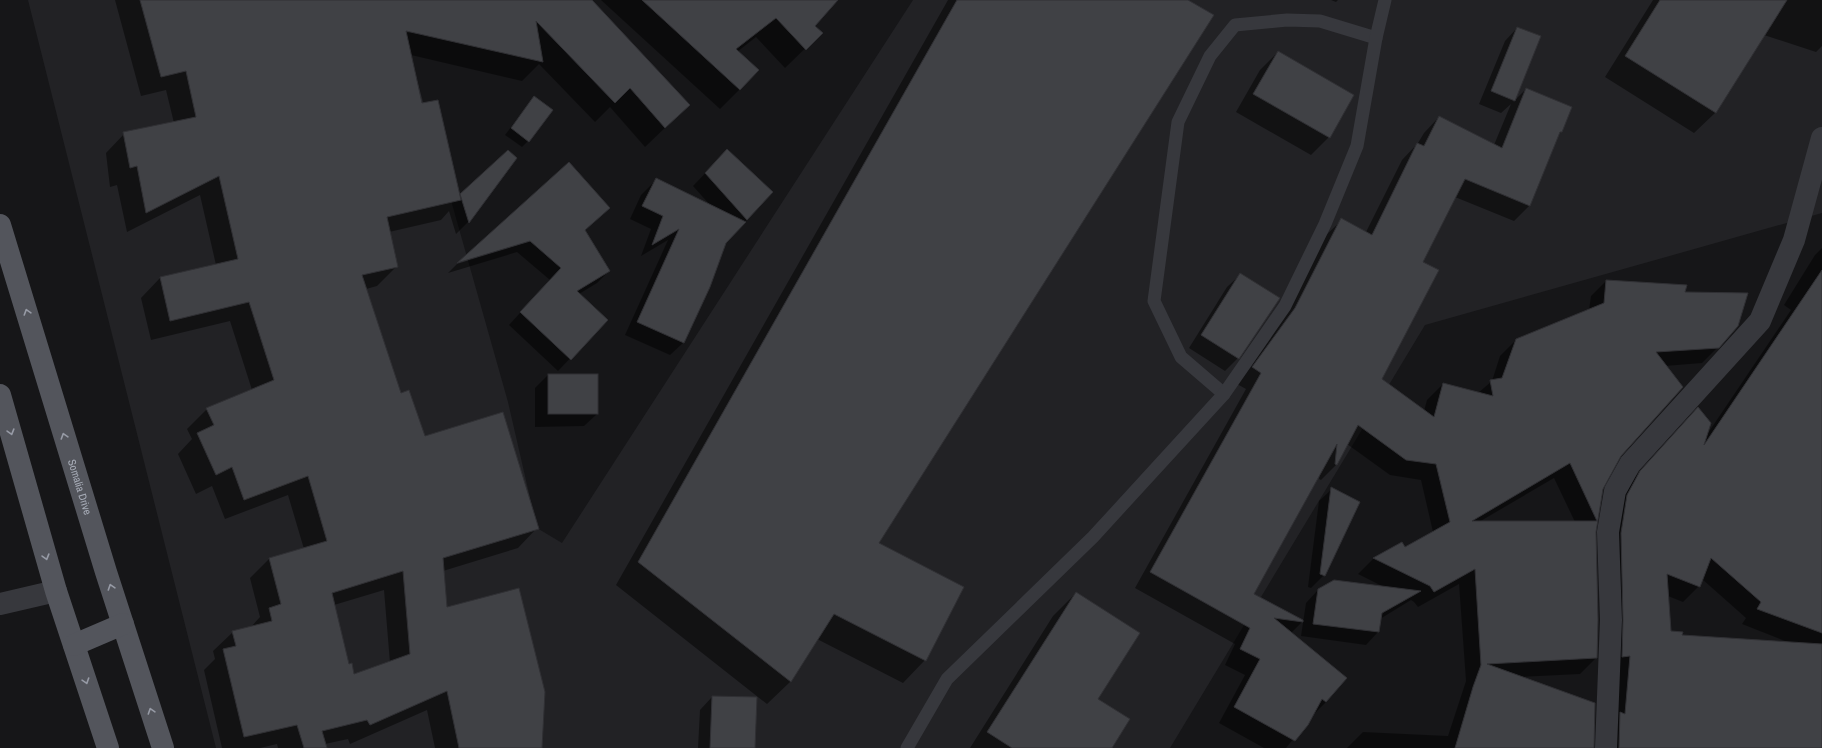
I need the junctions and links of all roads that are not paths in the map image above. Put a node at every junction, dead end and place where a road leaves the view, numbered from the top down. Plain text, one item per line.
1 (1385, 0) edge
2 (1376, 38) junction
3 (1822, 138) edge
4 (0, 225) edge
5 (1224, 394) junction
6 (0, 395) edge
7 (56, 591) junction
8 (0, 604) edge
9 (123, 624) junction
10 (74, 645) junction
11 (108, 748) edge
12 (163, 748) edge
13 (907, 748) edge
14 (1606, 748) edge

1 - 2 lane
2 - 5 lane
2 - 5 lane
3 - 14 street
9 -> 4 main road, Somalia Drive
5 - 13 lane
6 -> 7 main road
7 - 8 street
7 - 10 main road
9 - 10 main road
12 -> 9 main road, Somalia Drive
10 -> 11 main road

